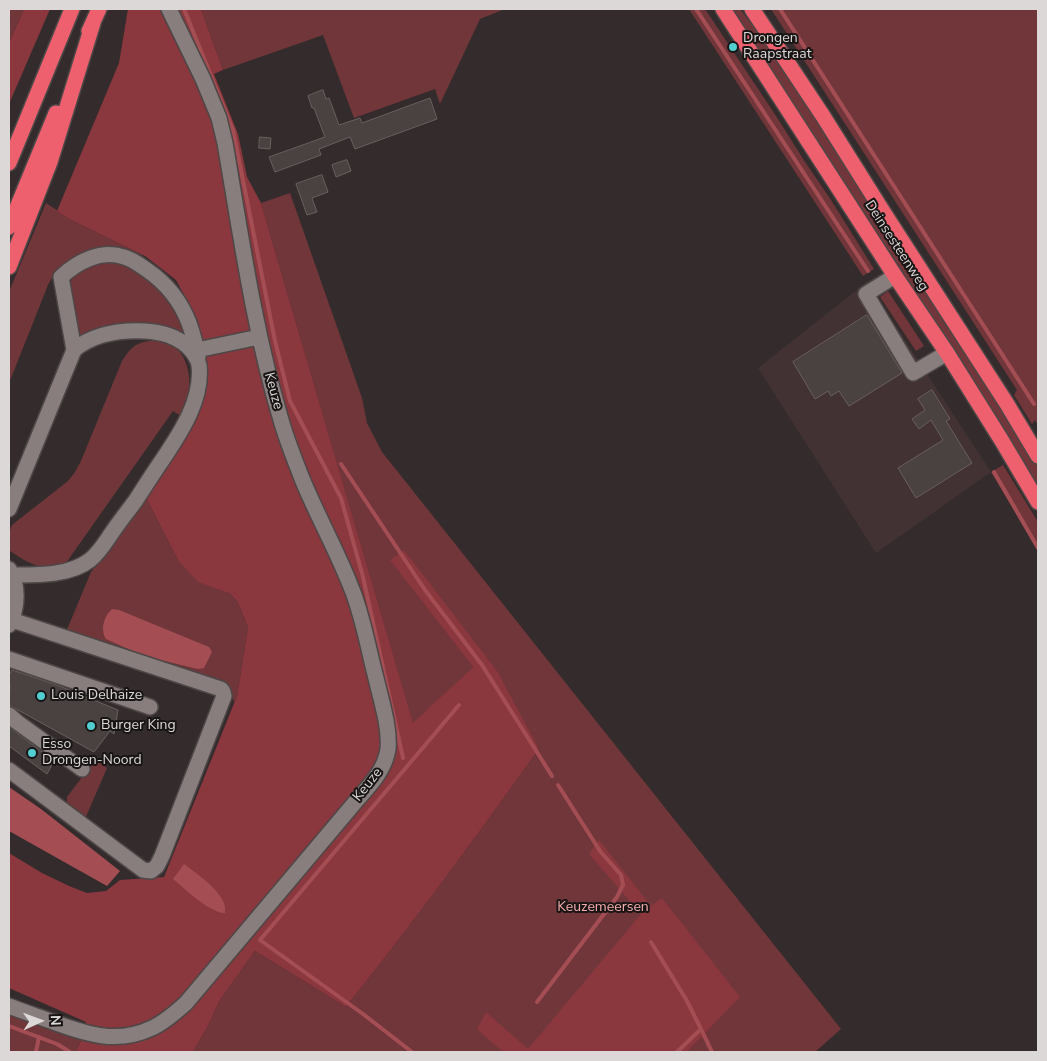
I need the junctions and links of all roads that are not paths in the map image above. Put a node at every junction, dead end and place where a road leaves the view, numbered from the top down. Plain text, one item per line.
1 (72, 9) edge
2 (169, 9) edge
3 (723, 9) edge
4 (752, 9) edge
5 (96, 16) edge
6 (9, 163) edge
7 (9, 227) edge
8 (9, 267) edge
9 (895, 276) junction
10 (259, 337) junction
11 (74, 350) junction
12 (947, 354) junction
13 (198, 356) junction
14 (1038, 456) edge
15 (1038, 502) edge
16 (9, 509) edge
17 (11, 572) edge
18 (10, 622) edge
19 (9, 659) edge
20 (150, 706) dead end
21 (9, 715) edge
22 (82, 769) dead end
23 (9, 770) edge
24 (9, 1006) edge

1 - 6 highway
2 - 10 street, Keuze
3 - 9 highway, Deinsesteenweg
4 - 14 highway, Deinsesteenweg
5 - 7 highway
5 - 8 highway
9 - 12 highway, Deinsesteenweg
9 - 12 street
10 - 13 street
10 - 24 street, Keuze
11 - 13 street
11 - 13 street
11 - 16 street
12 - 15 highway, Deinsesteenweg
13 - 17 street
17 - 18 street
18 - 23 street
19 - 20 street
21 - 22 street

